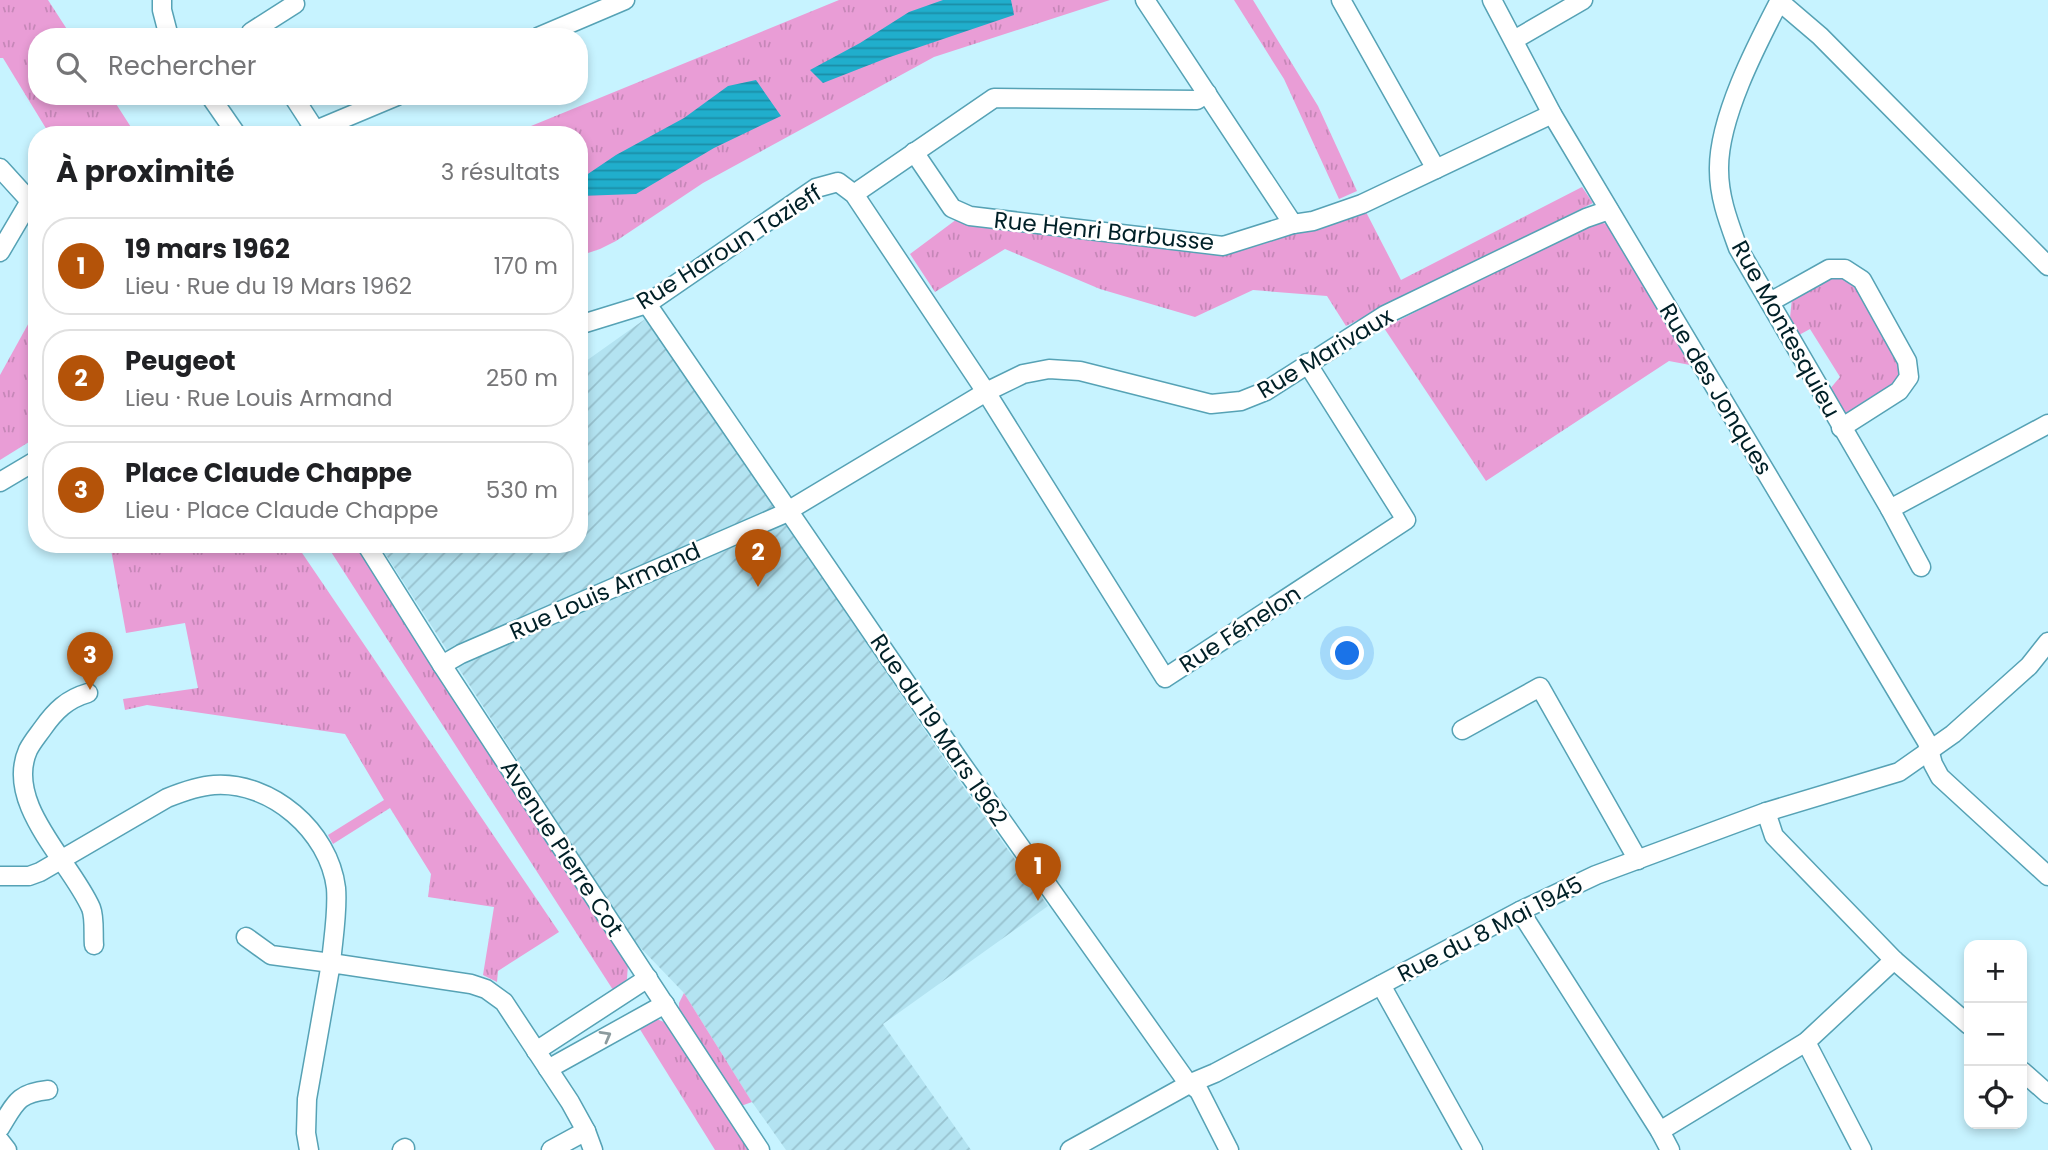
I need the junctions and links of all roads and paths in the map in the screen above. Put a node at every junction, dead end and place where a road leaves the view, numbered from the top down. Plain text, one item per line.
1 (162, 0) edge
2 (625, 0) edge
3 (1145, 0) edge
4 (1340, 0) edge
5 (1492, 0) edge
6 (1583, 0) edge
7 (1780, 1) edge
8 (295, 4) dead end
9 (167, 28) edge
10 (257, 28) edge
11 (559, 28) edge
12 (1514, 40) junction
13 (1207, 93) junction
14 (216, 105) edge
15 (297, 105) edge
16 (375, 105) edge
17 (1552, 114) junction
18 (231, 126) edge
19 (307, 126) edge
20 (324, 126) edge
21 (914, 152) junction
22 (0, 168) edge
23 (1436, 169) junction
24 (854, 194) junction
25 (28, 199) edge
26 (28, 204) edge
27 (1609, 210) junction
28 (1293, 224) junction
29 (0, 252) edge
30 (2048, 266) edge
31 (1770, 302) junction
32 (647, 304) junction
33 (588, 322) edge
34 (1307, 363) junction
35 (986, 392) junction
36 (2048, 424) edge
37 (1841, 428) junction
38 (28, 465) edge
39 (0, 482) edge
40 (1890, 509) junction
41 (790, 510) junction
42 (372, 553) edge
43 (1921, 567) dead end
44 (2048, 642) edge
45 (442, 665) junction
46 (88, 693) dead end
47 (1462, 730) dead end
48 (1930, 752) junction
49 (1766, 812) junction
50 (61, 860) junction
51 (1638, 860) junction
52 (0, 876) edge
53 (2048, 876) edge
54 (1520, 911) junction
55 (246, 937) dead end
56 (94, 945) dead end
57 (1894, 960) junction
58 (331, 963) junction
59 (648, 978) junction
60 (1381, 985) junction
61 (665, 1003) junction
62 (1964, 1021) edge
63 (1806, 1042) junction
64 (536, 1051) junction
65 (548, 1069) junction
66 (2027, 1075) edge
67 (1191, 1083) junction
68 (48, 1090) dead end
69 (2048, 1094) edge
70 (0, 1128) edge
71 (586, 1131) junction
72 (1660, 1131) junction
73 (0, 1141) edge
74 (7, 1150) edge
75 (309, 1150) edge
76 (551, 1150) edge
77 (593, 1150) edge
78 (760, 1150) edge
79 (1070, 1150) edge
80 (1229, 1150) edge
81 (1473, 1150) edge
82 (1670, 1150) edge
83 (1862, 1150) edge

1 - 9 street
2 - 11 street
3 - 13 street
4 - 23 street
5 - 12 street, Rue des Jonques
6 - 12 street
7 - 30 street
7 - 31 street, Rue Montesquieu
8 - 10 street
12 - 17 street, Rue des Jonques
13 - 21 street
13 - 28 street
14 - 18 street
15 - 19 street
16 - 20 street
17 - 23 street, Rue Henri Barbusse
17 - 27 street, Rue des Jonques
21 - 24 street
21 - 28 street, Rue Henri Barbusse
22 - 25 street
23 - 28 street, Rue Henri Barbusse
24 - 32 street, Rue Haroun Tazieff
24 - 35 street
26 - 29 street
27 - 34 street, Rue Marivaux
27 - 48 street, Rue des Jonques
31 - 37 street, Rue Montesquieu
31 - 37 street
32 - 33 street, Rue Haroun Tazieff
32 - 41 street, Rue du 19 Mars 1962
34 - 35 street, Rue Marivaux
34 - 35 street, Rue Fénelon
35 - 41 street, Rue Louis Armand
36 - 40 street
37 - 40 street, Rue Montesquieu
38 - 39 street
40 - 43 street, Rue Montesquieu
41 - 45 street, Rue Louis Armand
41 - 67 street, Rue du 19 Mars 1962
42 - 45 street, Avenue Pierre Cot
44 - 48 street, Rue du 8 Mai 1945
45 - 59 street, Avenue Pierre Cot
46 - 50 street
47 - 51 street
48 - 49 street, Rue du 8 Mai 1945
48 - 53 street, Rue des Jonques
49 - 51 street, Rue du 8 Mai 1945
49 - 57 street
50 - 52 street
50 - 56 street
50 - 58 street
51 - 54 street, Rue du 8 Mai 1945
54 - 60 street, Rue du 8 Mai 1945
54 - 72 street
55 - 58 street
57 - 62 street
57 - 63 street
58 - 64 street
58 - 75 street
59 - 61 street, Avenue Pierre Cot
59 - 64 street
60 - 67 street, Rue du 8 Mai 1945
60 - 81 street
65 -> 61 street
61 - 78 street, Avenue Pierre Cot
63 - 72 street
63 - 83 street
64 - 65 street
65 - 71 street
66 - 69 street
67 - 79 street, Rue du 8 Mai 1945
67 - 80 street, Rue du 19 Mars 1962
68 - 70 street
71 - 76 street
71 - 77 street
72 - 82 street
73 - 74 street

